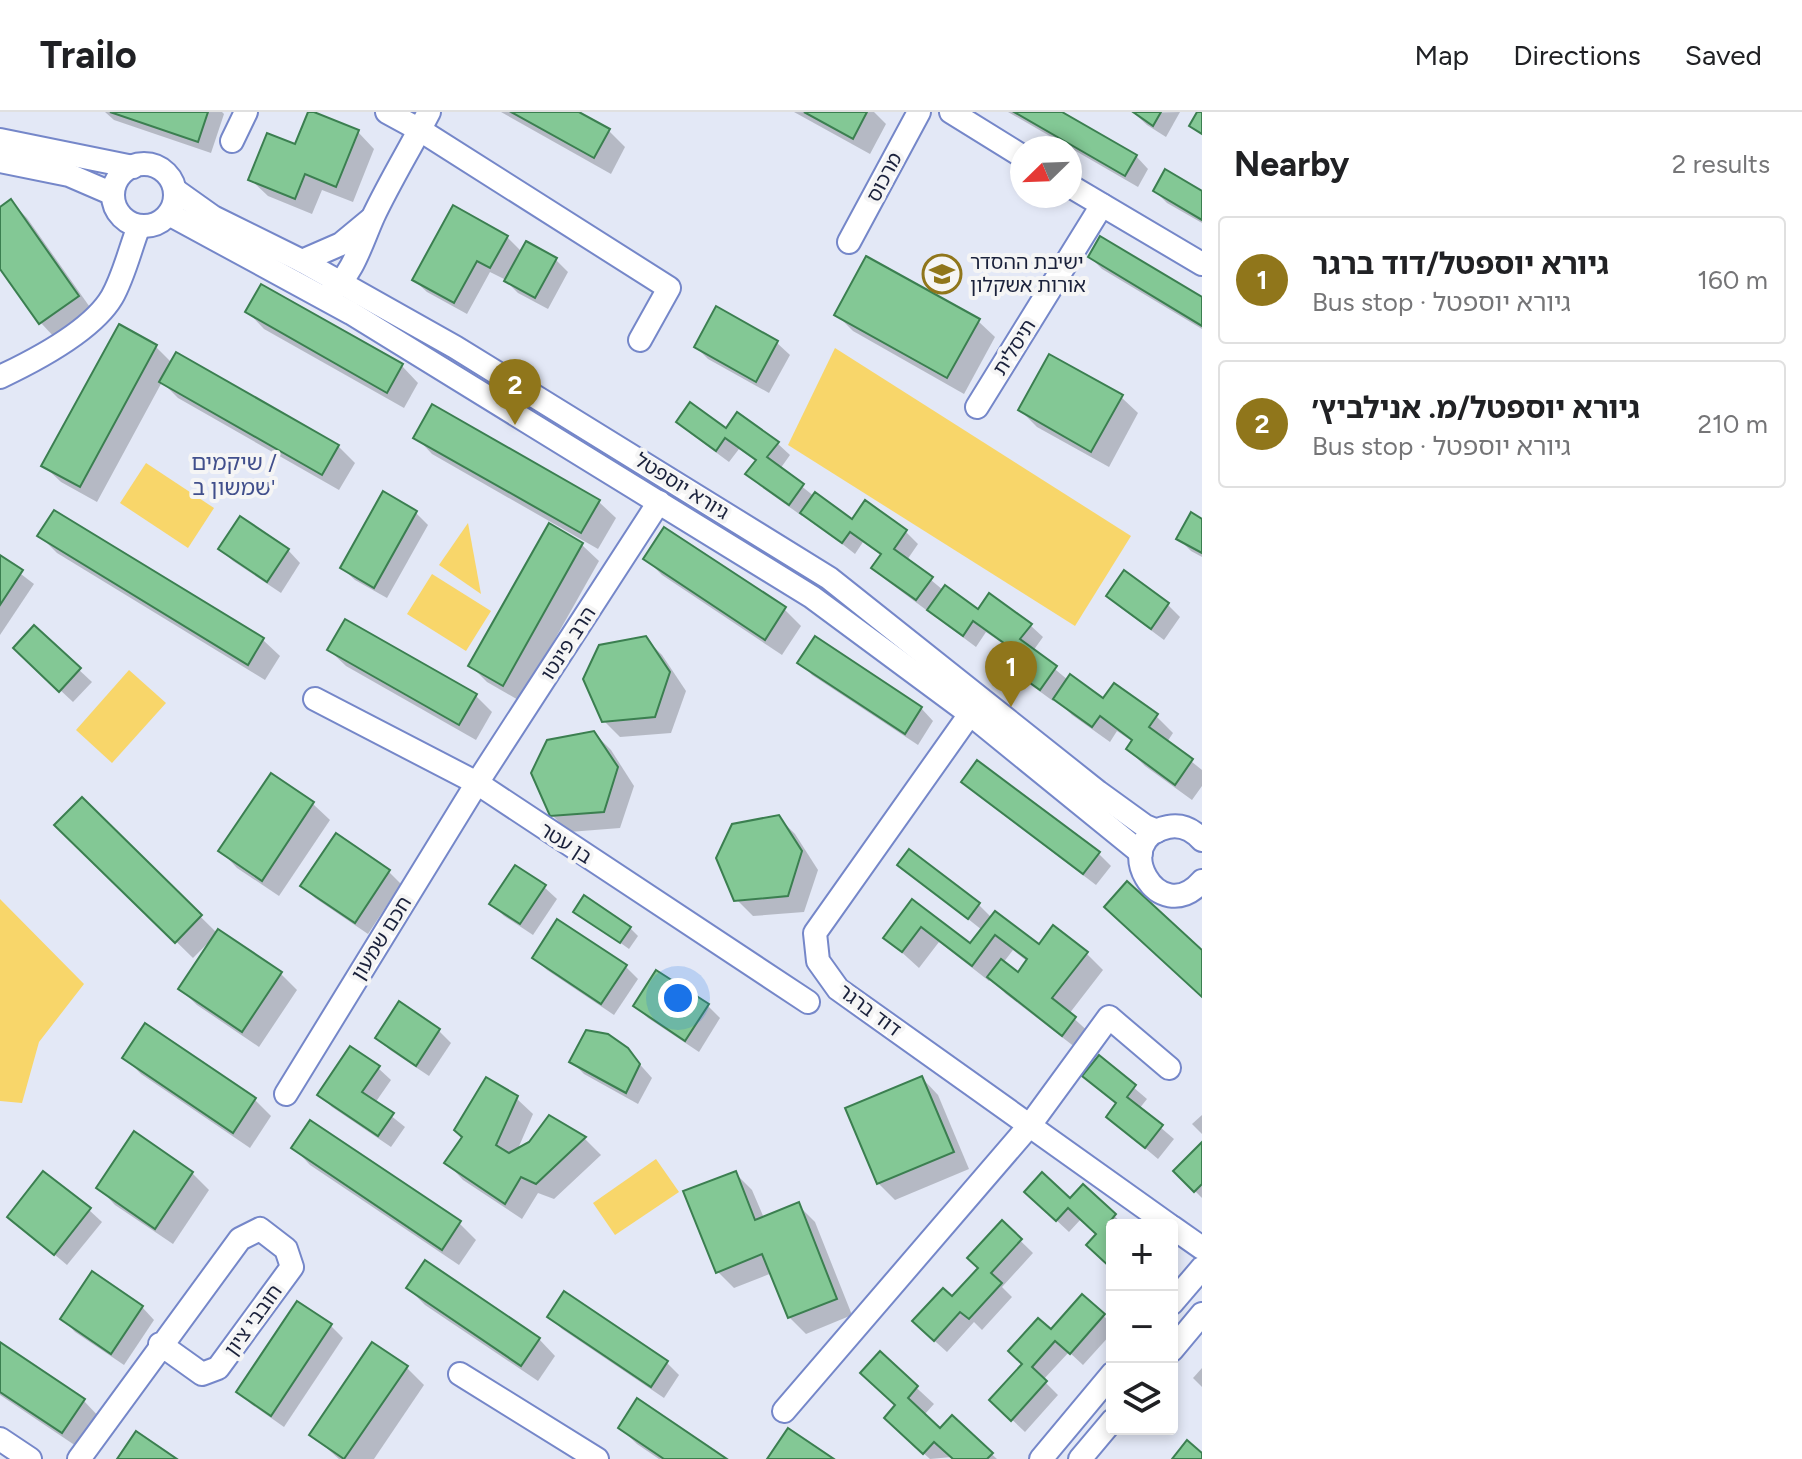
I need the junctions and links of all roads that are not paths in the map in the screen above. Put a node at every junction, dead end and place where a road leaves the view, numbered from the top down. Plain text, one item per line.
1 (246, 112) edge
2 (387, 112) edge
3 (919, 112) edge
4 (951, 112) edge
5 (424, 121) edge
6 (0, 140) edge
7 (232, 141) dead end
8 (1010, 149) edge
9 (0, 161) edge
10 (133, 167) junction
11 (175, 190) junction
12 (1082, 193) edge
13 (113, 194) junction
14 (1102, 205) junction
15 (169, 214) junction
16 (374, 217) junction
17 (139, 226) junction
18 (849, 242) dead end
19 (302, 261) junction
20 (1202, 264) edge
21 (342, 283) junction
22 (322, 298) junction
23 (640, 340) dead end
24 (0, 377) edge
25 (977, 407) dead end
26 (659, 502) junction
27 (315, 699) dead end
28 (970, 714) junction
29 (477, 783) junction
30 (1157, 831) junction
31 (1201, 837) edge
32 (1141, 853) junction
33 (1199, 893) edge
34 (808, 1002) dead end
35 (1169, 1068) dead end
36 (286, 1094) dead end
37 (1030, 1125) junction
38 (1161, 1219) edge
39 (1178, 1231) edge
40 (1202, 1248) edge
41 (1202, 1268) edge
42 (1178, 1296) edge
43 (1202, 1314) edge
44 (1178, 1343) edge
45 (160, 1344) junction
46 (460, 1374) dead end
47 (1106, 1381) edge
48 (784, 1411) dead end
49 (1106, 1428) edge
50 (0, 1439) edge
51 (30, 1459) edge
52 (79, 1459) edge
53 (597, 1459) edge
54 (1041, 1459) edge
55 (1080, 1459) edge

1 - 7 street
2 - 5 street
3 - 18 street, מרכוס
4 - 8 street
5 - 16 street
5 - 23 street
6 - 10 street
9 - 13 street
10 - 11 street
10 - 13 street
11 - 15 street
11 - 19 street, גיורא יוספטל
12 - 14 street
13 - 17 street
14 - 20 street
14 - 25 street, תיסלית
15 - 17 street
15 - 22 street, גיורא יוספטל
16 - 19 street
16 - 21 street
17 - 24 street
19 - 21 street, גיורא יוספטל
21 - 22 street
21 - 30 street, גיורא יוספטל
22 - 26 street, גיורא יוספטל
26 - 28 street, גיורא יוספטל
26 - 29 street, הרב פינטו
27 - 29 street, בן עטר
28 - 32 street, גיורא יוספטל
28 - 37 street, דוד ברגר
29 - 34 street, בן עטר
29 - 36 street, חכם שמעון
30 - 31 street
30 - 32 street
32 - 33 street
35 - 37 street
37 - 38 street, דוד ברגר
37 - 48 street
39 - 40 street, דוד ברגר
41 - 42 street
43 - 44 street
45 - 45 street, חובבי ציון
45 - 52 street, חובבי ציון
46 - 53 street
47 - 54 street
49 - 55 street
50 - 51 street

